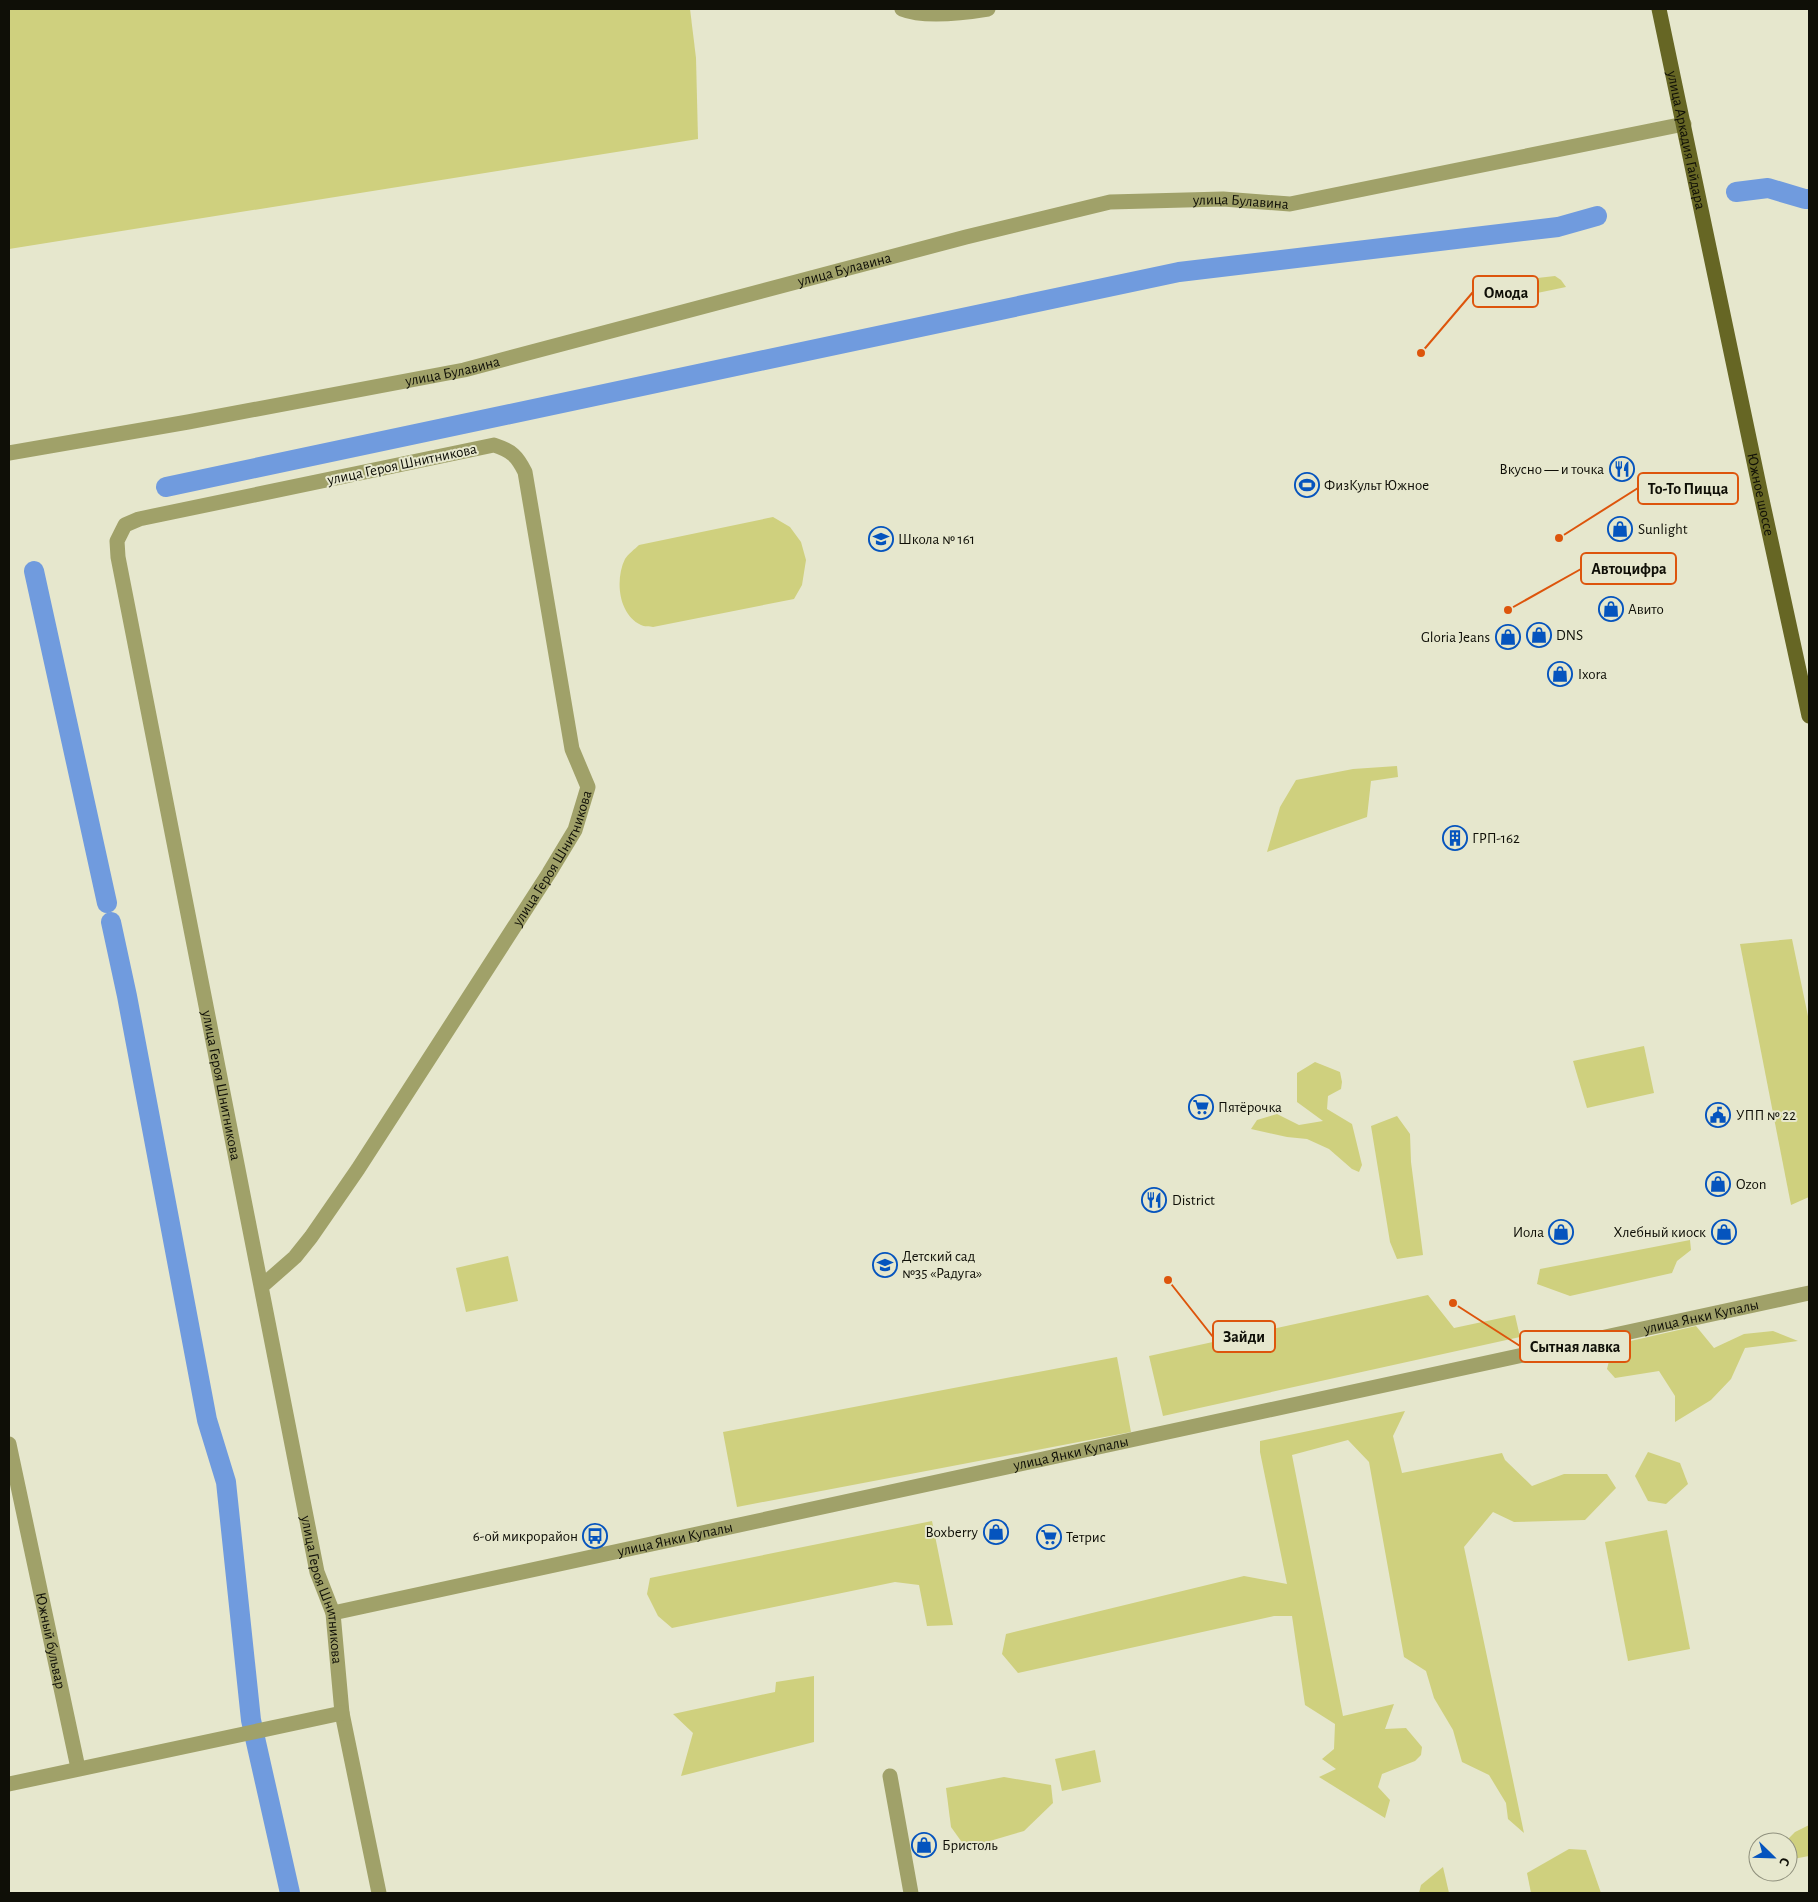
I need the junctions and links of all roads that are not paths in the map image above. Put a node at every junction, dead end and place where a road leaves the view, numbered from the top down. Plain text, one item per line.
1 (902, 9) edge
2 (988, 9) edge
3 (1659, 9) edge
4 (1684, 124) junction
5 (1715, 272) joint
6 (9, 453) edge
7 (1809, 716) edge
8 (261, 1287) junction
9 (1809, 1293) edge
10 (9, 1444) edge
11 (333, 1613) junction
12 (342, 1713) junction
13 (78, 1768) junction
14 (890, 1776) dead end
15 (9, 1784) edge
16 (379, 1893) edge
17 (911, 1893) edge

1 - 2 street
3 - 4 main road, улица Аркадия Гайдара
4 - 5 main road, улица Аркадия Гайдара
4 - 6 street, улица Булавина
5 - 7 main road, Южное шоссе
8 - 8 street, улица Героя Шнитникова
8 - 11 street, улица Героя Шнитникова
9 - 11 street, улица Янки Купалы
10 - 13 street, Южный бульвар
11 - 12 street, улица Героя Шнитникова
12 - 13 street
12 - 16 street, улица Героя Шнитникова
13 - 15 street
14 - 17 street

